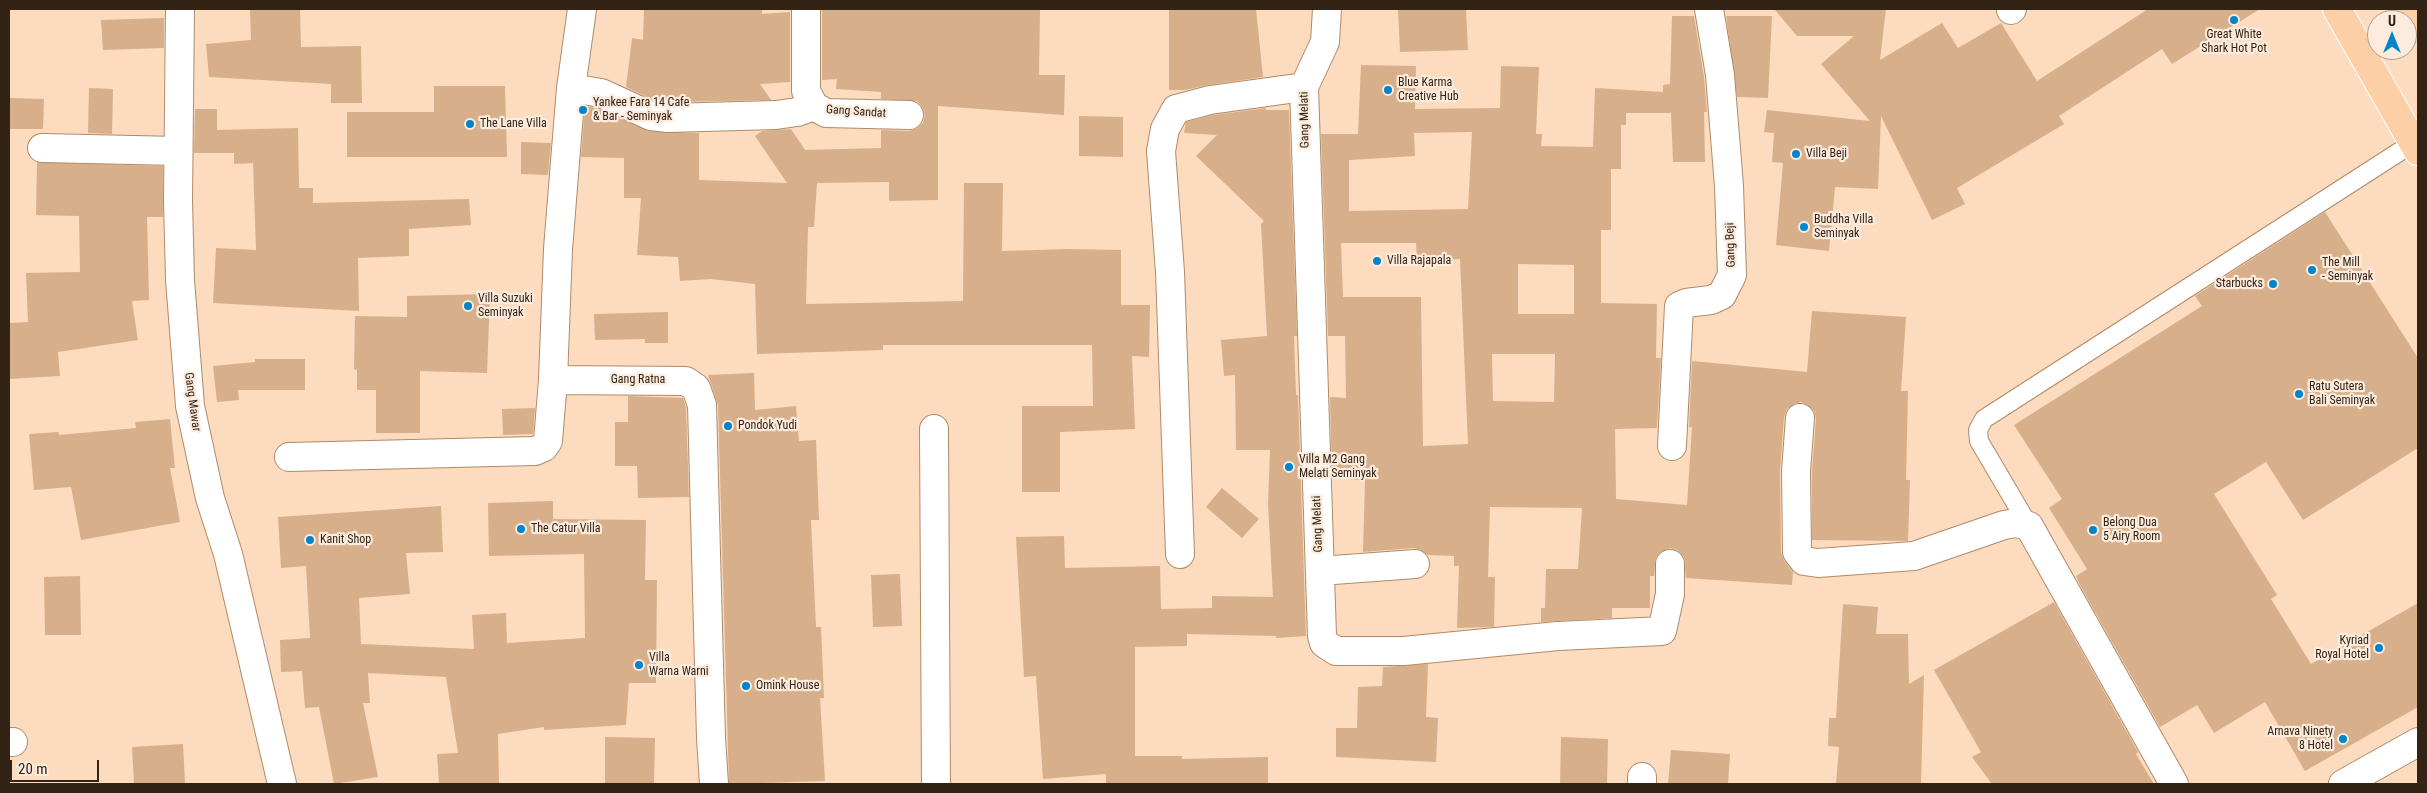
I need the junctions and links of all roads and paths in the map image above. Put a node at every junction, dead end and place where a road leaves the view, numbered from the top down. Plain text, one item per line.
1 (180, 9) edge
2 (582, 9) edge
3 (806, 9) edge
4 (1327, 9) edge
5 (1709, 9) edge
6 (2337, 9) edge
7 (2409, 9) edge
8 (2418, 25) edge
9 (1304, 86) junction
10 (571, 88) junction
11 (814, 106) junction
12 (909, 115) dead end
13 (2416, 147) edge
14 (42, 148) dead end
15 (178, 151) junction
16 (553, 380) junction
17 (1800, 418) dead end
18 (934, 429) dead end
19 (1672, 446) dead end
20 (289, 457) dead end
21 (2029, 526) junction
22 (1180, 554) dead end
23 (1414, 564) dead end
24 (1670, 564) dead end
25 (1320, 571) junction
26 (2418, 742) edge
27 (282, 784) edge
28 (714, 784) edge
29 (936, 784) edge
30 (2174, 784) edge
31 (2344, 784) edge

1 - 15 street, Gang Mawar
2 - 10 street
3 - 11 street, Gang Sandat
4 - 9 street, Gang Melati
5 - 19 street, Gang Beji
6 - 13 highway
7 - 8 highway
9 - 22 street
9 - 25 street, Gang Melati
10 - 11 street
10 - 16 street
11 - 12 street, Gang Sandat
13 - 21 lane
14 - 15 street
15 - 27 street, Gang Mawar
16 - 20 street
16 - 28 street, Gang Ratna
17 - 21 street
18 - 29 street
21 - 30 street
23 - 25 street
24 - 25 street, Gang Melati
26 - 31 street

